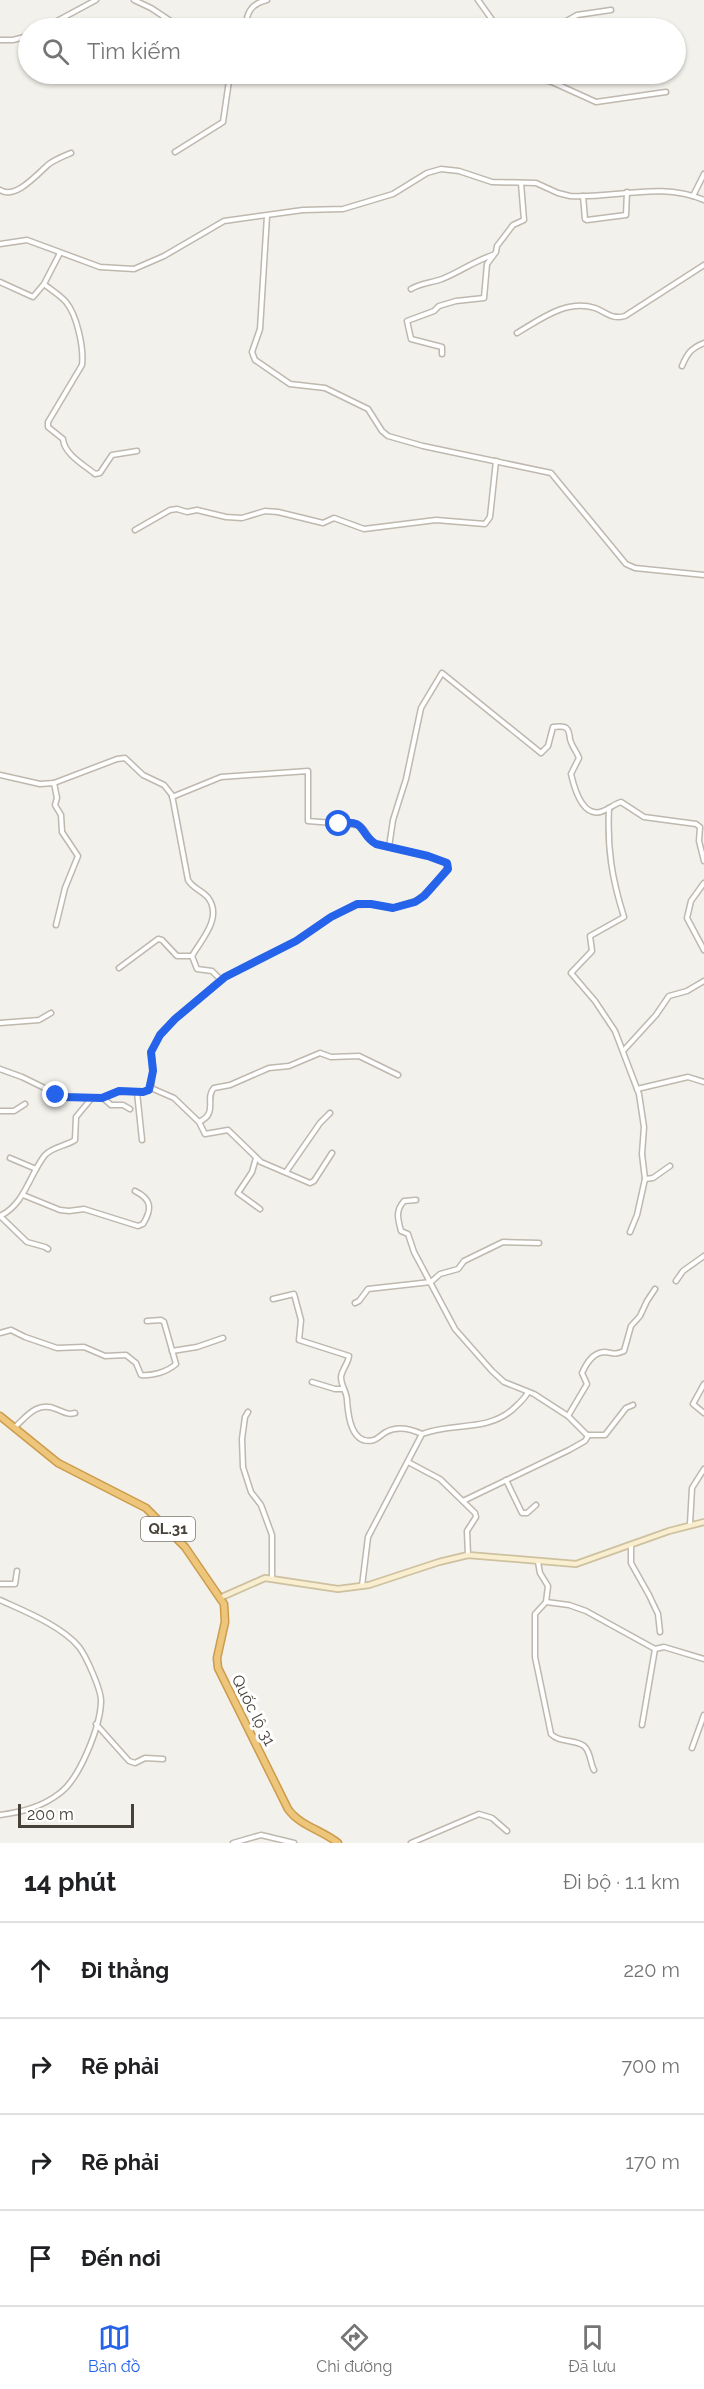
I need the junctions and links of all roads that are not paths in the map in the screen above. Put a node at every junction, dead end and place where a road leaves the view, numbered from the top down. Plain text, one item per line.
1 (96, 0) edge
2 (134, 0) edge
3 (267, 0) edge
4 (478, 0) edge
5 (611, 10) dead end
6 (63, 18) edge
7 (166, 18) edge
8 (246, 18) edge
9 (491, 18) edge
10 (572, 18) edge
11 (18, 39) edge
12 (0, 40) edge
13 (229, 84) edge
14 (556, 84) edge
15 (666, 92) dead end
16 (175, 152) dead end
17 (71, 153) dead end
18 (704, 174) edge
19 (521, 183) junction
20 (0, 190) edge
21 (627, 192) junction
22 (583, 196) junction
23 (693, 196) junction
24 (704, 200) edge
25 (267, 216) junction
26 (0, 244) edge
27 (60, 253) junction
28 (494, 255) junction
29 (704, 266) edge
30 (0, 282) edge
31 (44, 284) junction
32 (411, 289) dead end
33 (518, 333) dead end
34 (704, 344) edge
35 (442, 354) dead end
36 (682, 366) dead end
37 (137, 451) dead end
38 (496, 461) junction
39 (135, 530) dead end
40 (704, 575) edge
41 (0, 775) edge
42 (54, 783) junction
43 (172, 797) junction
44 (609, 808) junction
45 (389, 848) junction
46 (704, 861) edge
47 (704, 883) edge
48 (56, 925) dead end
49 (704, 950) edge
50 (192, 956) junction
51 (119, 968) dead end
52 (221, 980) junction
53 (704, 981) edge
54 (51, 1013) dead end
55 (0, 1023) edge
56 (624, 1050) junction
57 (0, 1070) edge
58 (398, 1075) dead end
59 (704, 1082) edge
60 (151, 1088) junction
61 (637, 1089) junction
62 (136, 1092) junction
63 (91, 1098) junction
64 (102, 1098) junction
65 (25, 1104) dead end
66 (130, 1109) dead end
67 (0, 1112) edge
68 (330, 1113) dead end
69 (199, 1122) junction
70 (142, 1140) dead end
71 (332, 1153) dead end
72 (10, 1158) dead end
73 (256, 1158) junction
74 (670, 1166) dead end
75 (36, 1169) junction
76 (286, 1172) junction
77 (645, 1179) junction
78 (135, 1191) dead end
79 (23, 1195) junction
80 (416, 1200) dead end
81 (260, 1209) dead end
82 (0, 1216) edge
83 (630, 1232) dead end
84 (539, 1243) dead end
85 (48, 1249) dead end
86 (704, 1256) edge
87 (676, 1281) dead end
88 (431, 1282) junction
89 (655, 1289) dead end
90 (273, 1299) dead end
91 (355, 1303) dead end
92 (147, 1321) dead end
93 (0, 1333) edge
94 (223, 1338) dead end
95 (172, 1351) junction
96 (312, 1382) dead end
97 (704, 1384) edge
98 (344, 1389) junction
99 (528, 1392) junction
100 (633, 1405) dead end
101 (248, 1412) dead end
102 (75, 1413) dead end
103 (704, 1413) edge
104 (0, 1416) edge
105 (568, 1416) junction
106 (14, 1428) junction
107 (422, 1434) junction
108 (588, 1435) junction
109 (408, 1462) junction
110 (704, 1469) edge
111 (506, 1480) junction
112 (464, 1501) junction
113 (536, 1505) dead end
114 (704, 1522) edge
115 (690, 1524) junction
116 (631, 1544) junction
117 (468, 1555) junction
118 (538, 1562) junction
119 (17, 1571) dead end
120 (272, 1579) junction
121 (0, 1584) edge
122 (362, 1586) junction
123 (222, 1597) junction
124 (0, 1600) edge
125 (546, 1602) junction
126 (660, 1632) dead end
127 (655, 1649) junction
128 (704, 1659) edge
129 (704, 1715) edge
130 (96, 1724) junction
131 (642, 1725) dead end
132 (692, 1748) dead end
133 (163, 1759) dead end
134 (594, 1770) dead end
135 (0, 1815) edge
136 (507, 1831) dead end
137 (233, 1843) edge
138 (294, 1843) edge
139 (338, 1843) edge
140 (411, 1843) edge

1 - 6 street
2 - 7 street
3 - 8 street
4 - 9 street
5 - 10 street
11 - 12 street
13 - 16 street
14 - 15 street
17 - 20 street
18 - 23 street
19 - 22 street
19 - 25 street
19 - 28 street
21 - 22 street
21 - 22 street
21 - 23 street
23 - 24 street
25 - 27 street
25 - 38 street
26 - 27 street
27 - 31 street
28 - 32 street
28 - 35 street
29 - 33 street
30 - 31 street
31 - 37 street
34 - 36 street
38 - 39 street
38 - 40 street
41 - 42 street
42 - 43 street
42 - 48 street
43 - 45 street
43 - 50 street
44 - 45 street
44 - 46 street
44 - 56 street
45 - 52 street
47 - 49 street
50 - 51 street
50 - 52 street
52 - 60 street
53 - 56 street
54 - 55 street
56 - 61 street
57 - 63 street
58 - 69 street
59 - 61 street
60 - 62 street
60 - 69 street
61 - 77 street
62 - 64 street
62 - 70 street
63 - 64 street
63 - 75 street
64 - 66 street
65 - 67 street
68 - 76 street
69 - 73 street
71 - 76 street
72 - 75 street
73 - 76 street
73 - 81 street
74 - 77 street
75 - 79 street
77 - 83 street
78 - 79 street
79 - 82 street
80 - 88 street
82 - 85 street
84 - 88 street
86 - 87 street
88 - 91 street
88 - 99 street
89 - 105 street
90 - 98 street
92 - 95 street
93 - 95 street
94 - 95 street
96 - 98 street
97 - 103 street
98 - 107 street
99 - 105 street
99 - 107 street
100 - 108 street
101 - 120 street
102 - 106 street
104 - 106 highway, QL.31
105 - 108 street
106 - 123 highway, QL.31
107 - 109 street
108 - 111 street
109 - 112 street
109 - 122 street
110 - 115 street
111 - 112 street
111 - 113 street
112 - 117 street
114 - 115 street
115 - 116 street
116 - 118 street
116 - 126 street
117 - 118 street
117 - 122 street
118 - 125 street
119 - 121 street
120 - 122 street
120 - 123 street
123 - 139 highway, Quốc lộ 31
124 - 130 street
125 - 127 street
125 - 134 street
127 - 128 street
127 - 131 street
129 - 132 street
130 - 133 street
130 - 135 street
136 - 140 street
137 - 138 street

